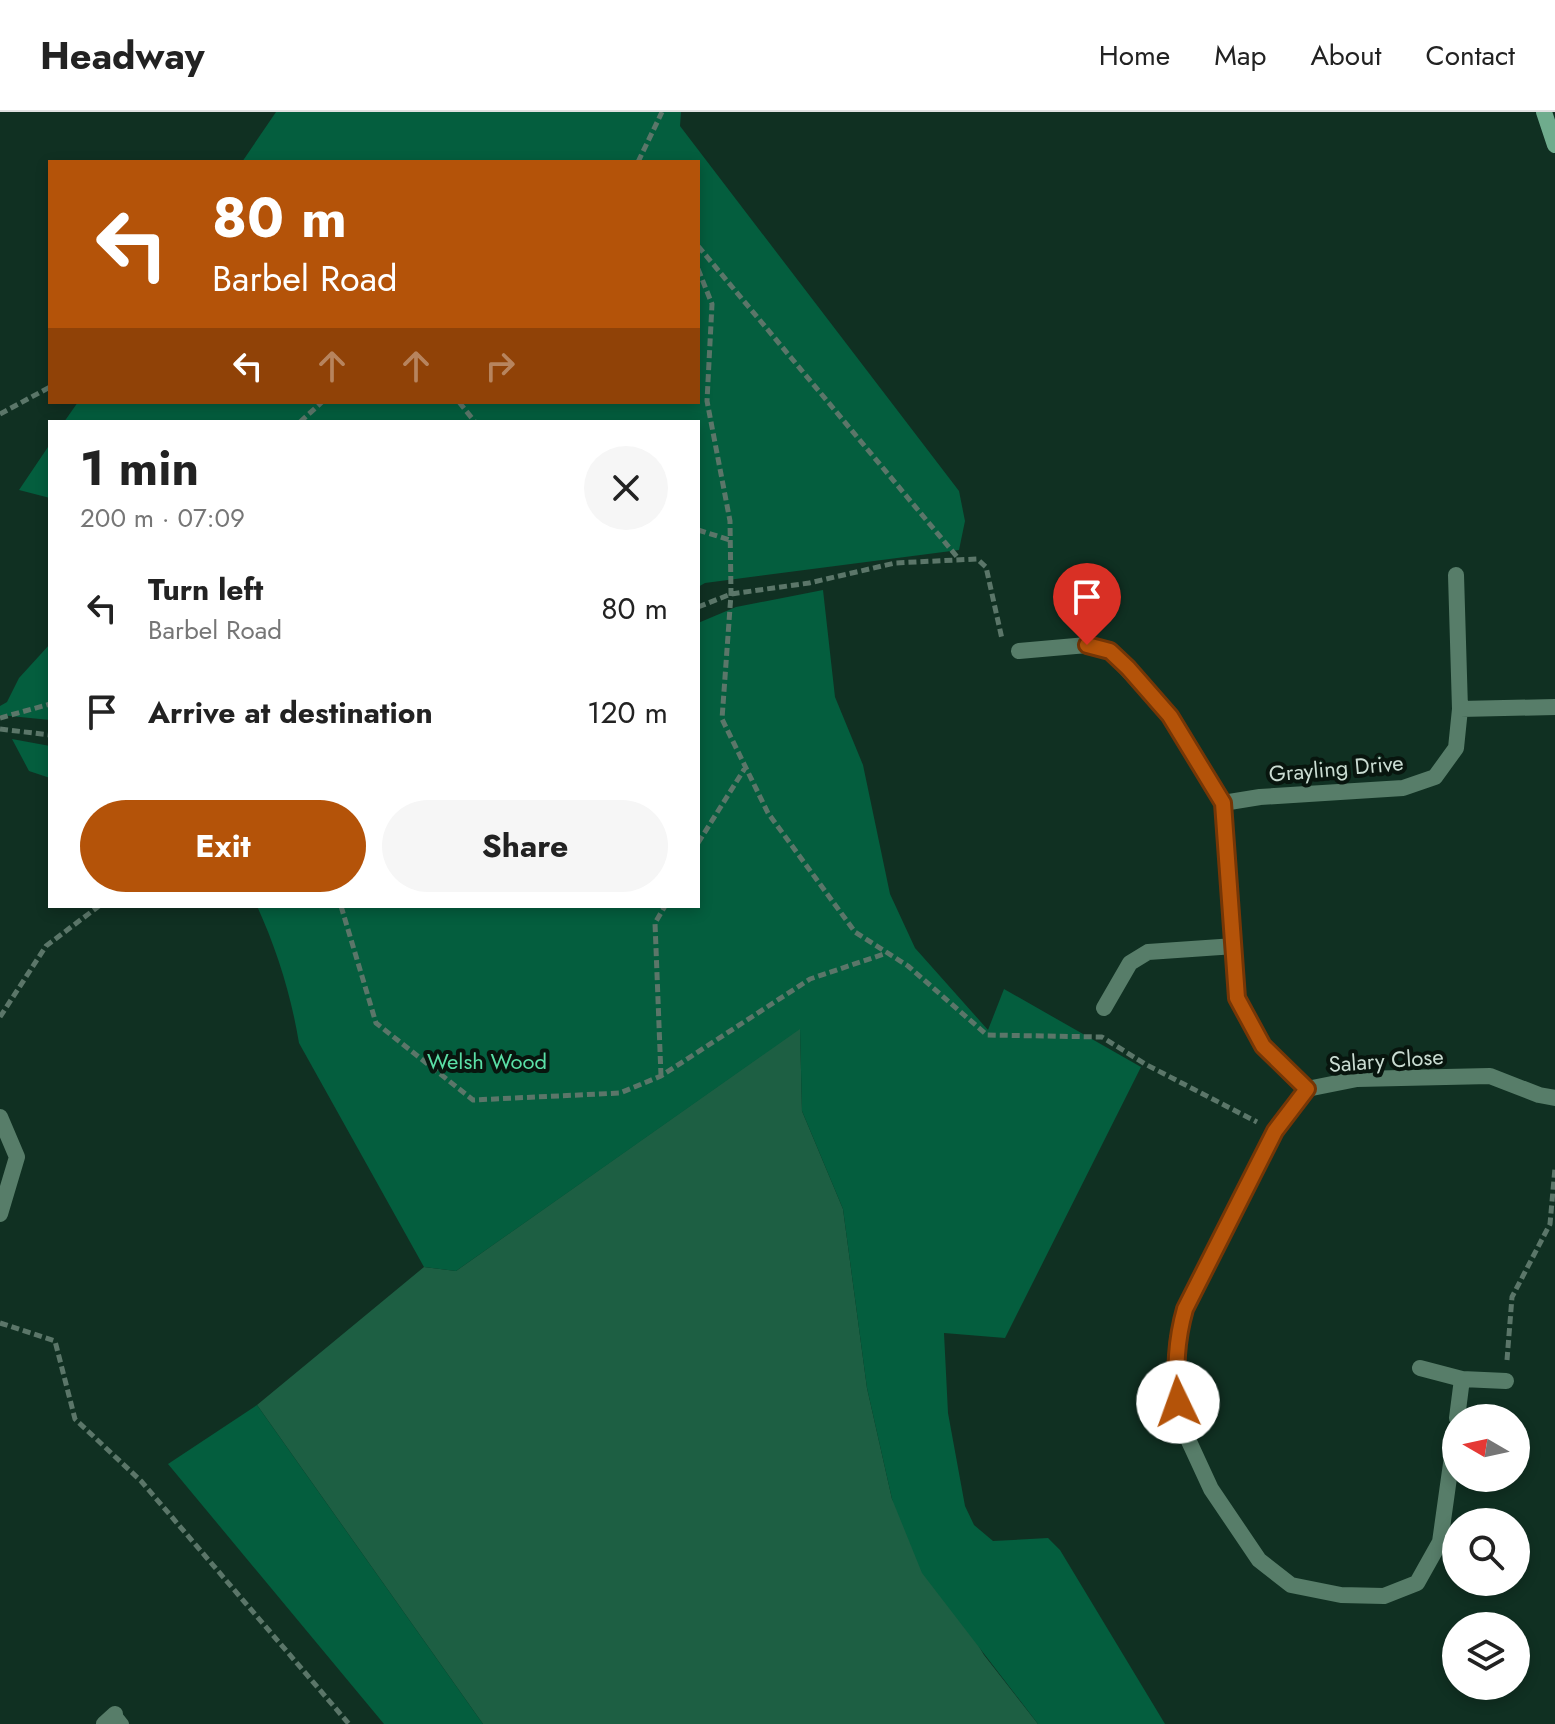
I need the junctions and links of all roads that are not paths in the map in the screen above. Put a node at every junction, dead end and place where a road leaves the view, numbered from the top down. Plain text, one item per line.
1 (1544, 112) edge
2 (1555, 145) edge
3 (1456, 575) dead end
4 (1019, 651) road end
5 (1555, 707) edge
6 (1460, 709) junction
7 (1223, 803) junction
8 (1235, 946) junction
9 (1104, 1008) dead end
10 (1307, 1089) junction
11 (1555, 1098) edge
12 (0, 1117) edge
13 (0, 1214) edge
14 (1420, 1368) dead end
15 (1462, 1379) junction
16 (1506, 1381) road end
17 (1459, 1404) edge
18 (1447, 1492) edge

1 - 2 street
3 - 6 street, Grayling Drive
4 - 7 street
5 - 6 street
6 - 7 street, Grayling Drive
7 - 8 street
8 - 9 street
8 - 10 street
10 - 11 street, Salary Close
10 - 18 street, Salary Close
12 - 13 street
14 - 15 street
15 - 16 street
15 - 17 street

